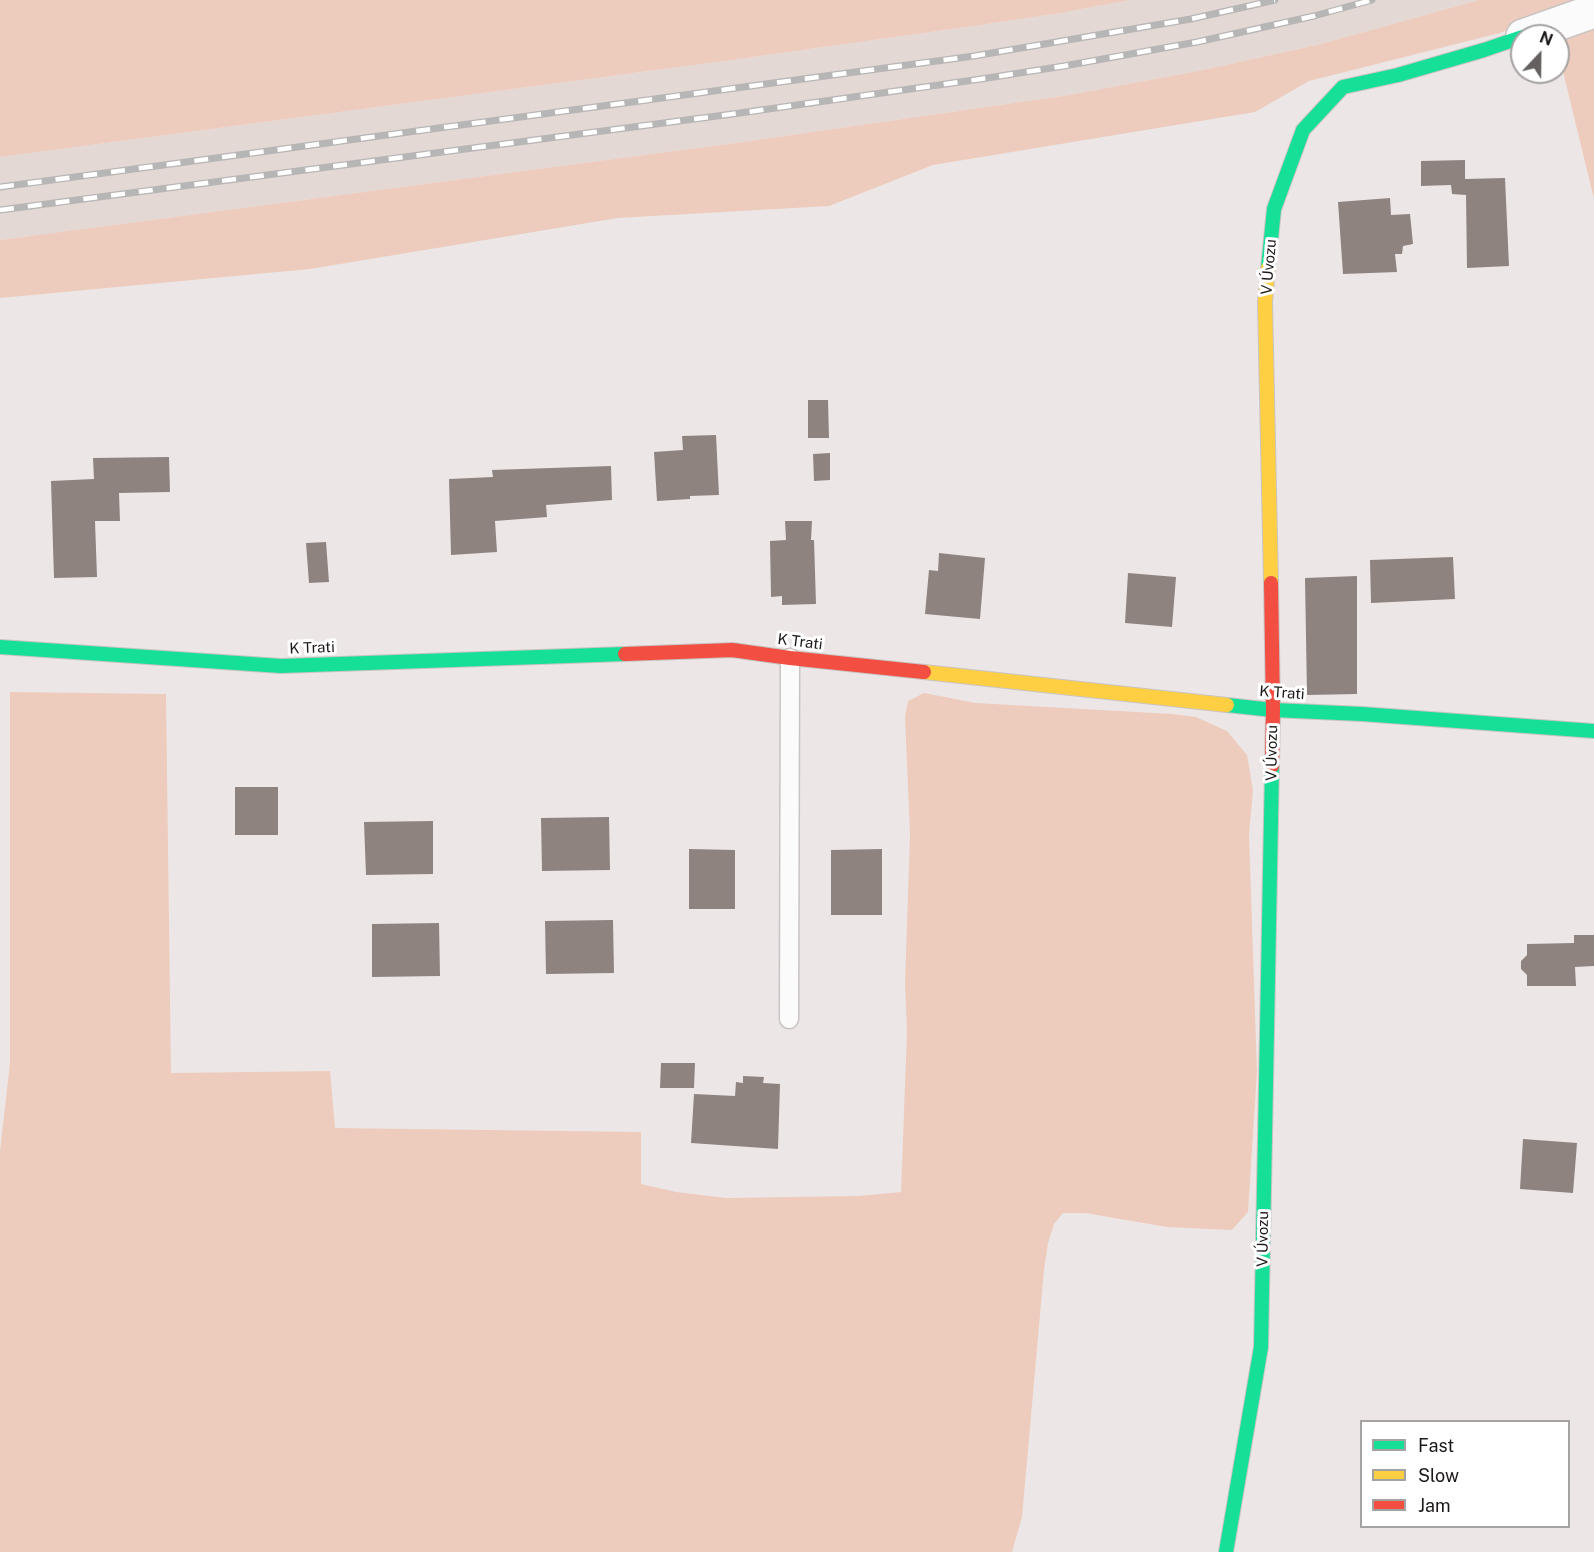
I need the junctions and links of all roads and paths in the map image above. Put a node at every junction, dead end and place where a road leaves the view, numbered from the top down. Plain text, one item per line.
1 (1594, 11) edge
2 (1557, 24) edge
3 (1510, 41) edge
4 (0, 647) edge
5 (790, 658) junction
6 (1273, 710) junction
7 (1594, 731) edge
8 (789, 1019) dead end
9 (1226, 1552) edge

1 - 2 street, V Úvozu
3 - 6 street, V Úvozu
4 - 5 street, K Trati
5 - 6 street, K Trati
5 - 8 lane
6 - 7 street, K Trati
6 - 9 street, V Úvozu

